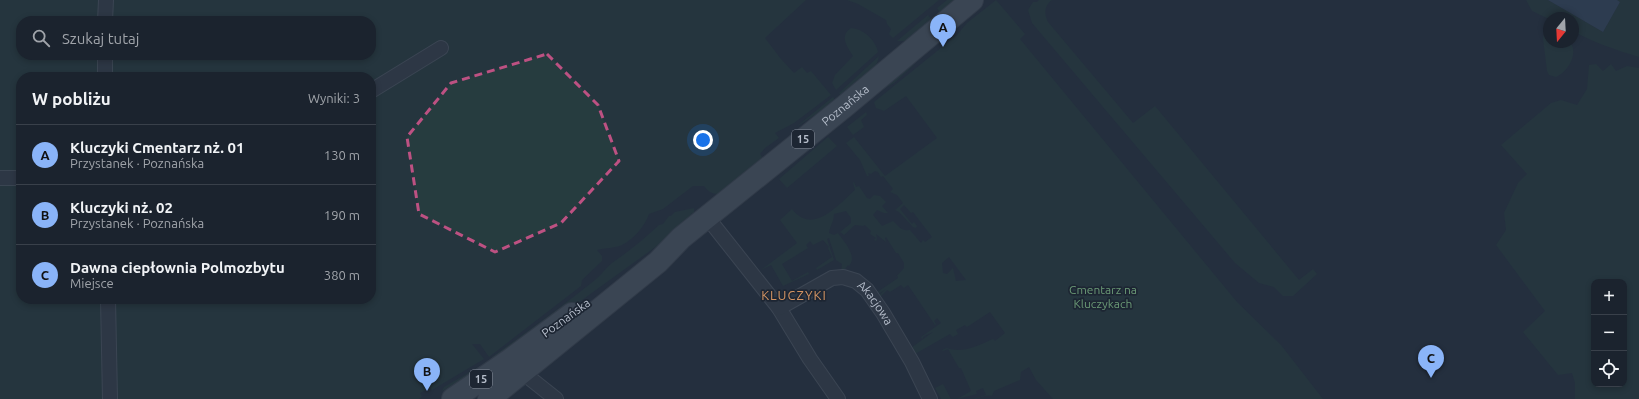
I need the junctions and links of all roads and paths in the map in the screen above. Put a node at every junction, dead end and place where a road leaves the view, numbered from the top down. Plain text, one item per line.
1 (106, 0) edge
2 (972, 0) edge
3 (105, 16) edge
4 (441, 48) dead end
5 (105, 60) edge
6 (105, 72) edge
7 (376, 89) edge
8 (0, 178) edge
9 (16, 178) edge
10 (707, 217) junction
11 (108, 304) edge
12 (779, 308) junction
13 (516, 366) junction
14 (110, 399) edge
15 (453, 399) edge
16 (489, 399) edge
17 (556, 399) edge
18 (838, 399) edge
19 (930, 399) edge

1 - 3 street
2 - 10 main road, Poznańska / 15
4 - 7 street
5 - 6 street
8 - 9 street
10 - 12 street
10 - 13 main road, Poznańska / 15
11 - 14 street
12 - 18 street
12 - 19 street, Akacjowa
13 - 15 main road, Poznańska / 15
13 - 16 main road, Poznańska / 15
13 - 17 street

